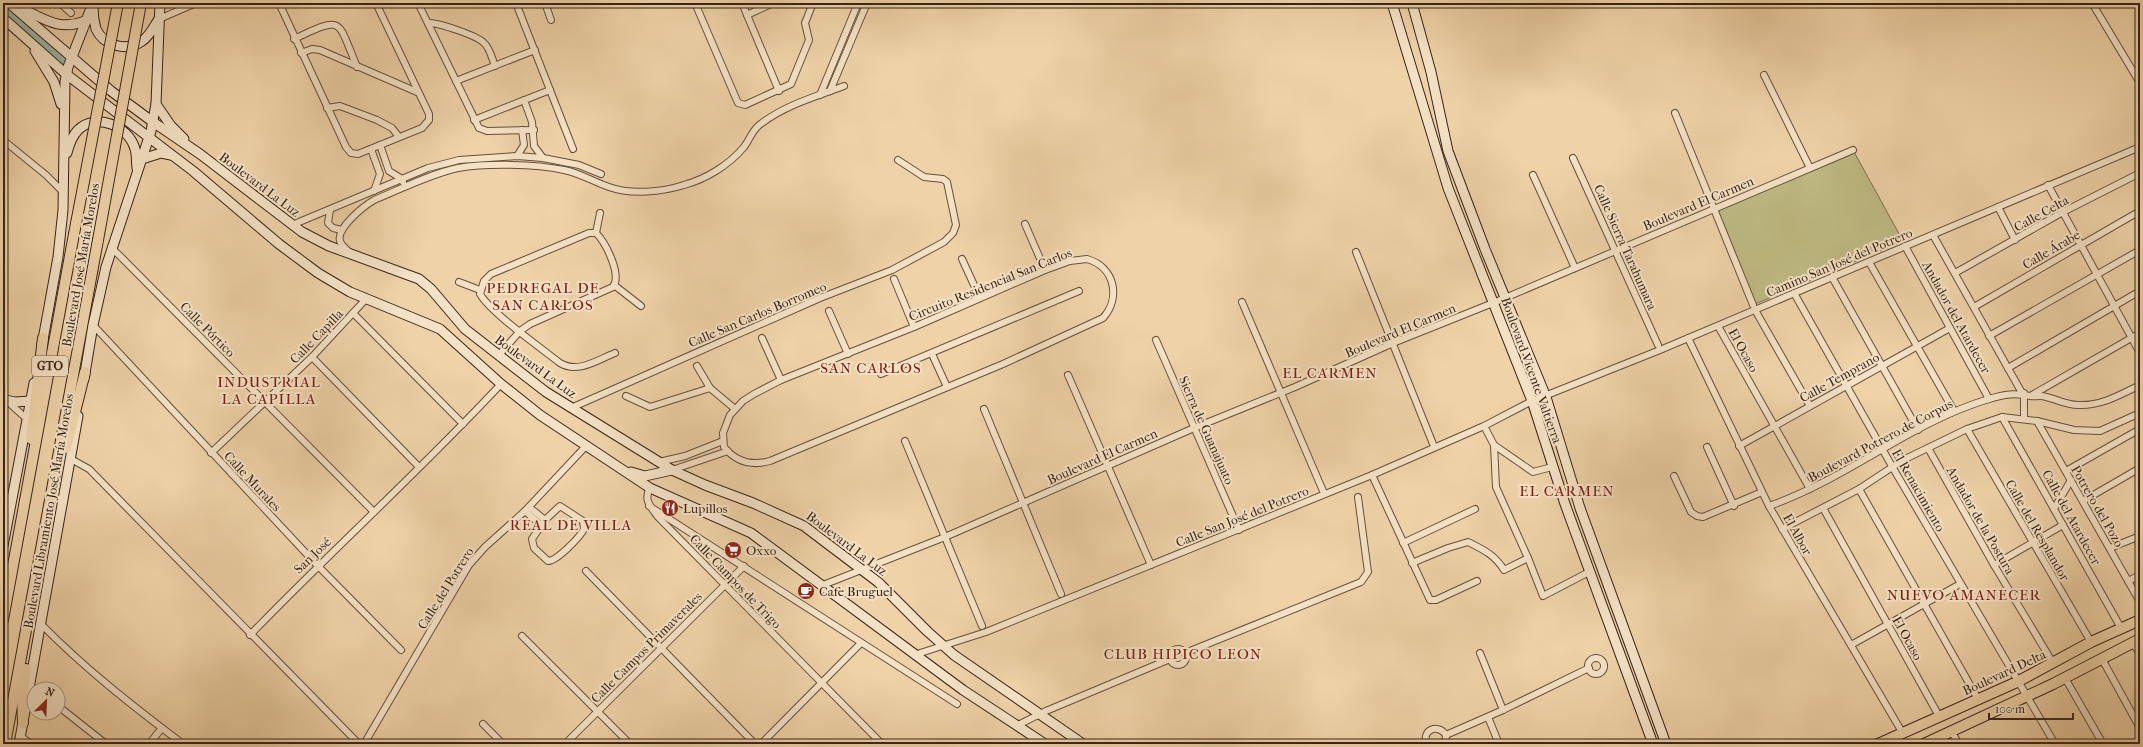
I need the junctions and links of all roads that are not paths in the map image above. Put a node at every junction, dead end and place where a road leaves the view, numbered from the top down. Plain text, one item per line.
1 (60, 3) edge
2 (93, 3) edge
3 (118, 3) edge
4 (141, 3) edge
5 (160, 3) edge
6 (196, 3) edge
7 (279, 3) edge
8 (376, 3) edge
9 (418, 3) edge
10 (510, 3) edge
11 (554, 3) edge
12 (695, 3) edge
13 (742, 3) edge
14 (774, 3) edge
15 (813, 3) edge
16 (858, 3) edge
17 (867, 3) edge
18 (1392, 3) edge
19 (1412, 3) edge
20 (10, 4) edge
21 (517, 4) edge
22 (546, 5) edge
23 (2095, 5) edge
24 (71, 13) dead end
25 (747, 15) junction
26 (3, 18) edge
27 (159, 19) junction
28 (551, 20) dead end
29 (85, 21) junction
30 (428, 23) junction
31 (294, 38) junction
32 (29, 42) junction
33 (535, 50) junction
34 (839, 50) junction
35 (301, 53) junction
36 (846, 53) junction
37 (72, 57) junction
38 (358, 66) junction
39 (495, 66) junction
40 (2140, 69) edge
41 (2134, 72) junction
42 (66, 74) junction
43 (1764, 75) dead end
44 (456, 82) junction
45 (2140, 83) edge
46 (844, 86) dead end
47 (550, 90) junction
48 (779, 90) junction
49 (830, 91) junction
50 (417, 92) junction
51 (820, 95) junction
52 (524, 100) junction
53 (156, 104) junction
54 (327, 108) junction
55 (1676, 113) dead end
56 (474, 120) junction
57 (65, 121) junction
58 (153, 122) junction
59 (522, 130) junction
60 (534, 130) junction
61 (399, 137) junction
62 (150, 139) junction
63 (3, 140) edge
64 (380, 145) junction
65 (524, 145) junction
66 (534, 146) junction
67 (2140, 147) edge
68 (371, 149) junction
69 (573, 149) dead end
70 (1853, 150) dead end
71 (200, 154) junction
72 (172, 155) junction
73 (517, 156) junction
74 (543, 158) junction
75 (1573, 158) dead end
76 (142, 159) junction
77 (898, 160) dead end
78 (547, 167) junction
79 (1810, 168) junction
80 (390, 171) junction
81 (137, 173) junction
82 (2140, 173) edge
83 (380, 174) junction
84 (601, 174) dead end
85 (1533, 175) dead end
86 (402, 179) junction
87 (63, 180) junction
88 (2048, 185) junction
89 (405, 188) junction
90 (374, 191) junction
91 (63, 192) junction
92 (1998, 207) junction
93 (1714, 208) junction
94 (330, 210) junction
95 (2140, 211) edge
96 (2063, 212) junction
97 (600, 213) dead end
98 (1025, 224) dead end
99 (292, 225) junction
100 (342, 230) junction
101 (596, 233) junction
102 (1933, 235) junction
103 (2015, 240) junction
104 (2081, 244) junction
105 (1905, 246) junction
106 (111, 247) junction
107 (2140, 250) edge
108 (1615, 251) junction
109 (1356, 252) dead end
110 (351, 254) junction
111 (962, 259) dead end
112 (1869, 262) junction
113 (1575, 268) junction
114 (1045, 270) junction
115 (1954, 273) junction
116 (2097, 274) junction
117 (1832, 277) junction
118 (894, 279) dead end
119 (459, 282) dead end
120 (614, 285) junction
121 (480, 290) junction
122 (1079, 291) dead end
123 (2140, 291) edge
124 (1794, 293) junction
125 (980, 298) junction
126 (1505, 298) junction
127 (366, 299) junction
128 (1242, 302) dead end
129 (1493, 303) junction
130 (2114, 305) junction
131 (641, 306) dead end
132 (1754, 307) junction
133 (1974, 307) junction
134 (829, 311) dead end
135 (353, 313) junction
136 (93, 325) junction
137 (1718, 326) junction
138 (914, 327) junction
139 (1950, 328) junction
140 (464, 329) junction
141 (520, 331) junction
142 (2140, 333) edge
143 (1990, 336) junction
144 (43, 338) junction
145 (762, 338) dead end
146 (1688, 338) junction
147 (2132, 338) junction
148 (1156, 340) dead end
149 (455, 341) junction
150 (1393, 343) junction
151 (1658, 346) dead end
152 (1917, 346) junction
153 (614, 352) dead end
154 (2140, 353) edge
155 (848, 354) junction
156 (932, 354) junction
157 (499, 355) junction
158 (312, 357) junction
159 (697, 366) dead end
160 (1882, 366) junction
161 (2008, 368) junction
162 (85, 372) junction
163 (881, 374) dead end
164 (1068, 375) dead end
165 (781, 380) junction
166 (501, 384) junction
167 (2140, 385) edge
168 (1847, 386) junction
169 (947, 387) junction
170 (710, 388) junction
171 (1281, 392) junction
172 (2023, 393) junction
173 (626, 396) dead end
174 (2031, 396) junction
175 (1546, 397) junction
176 (4, 398) edge
177 (1989, 399) junction
178 (30, 400) junction
179 (1532, 401) junction
180 (265, 402) junction
181 (1810, 406) junction
182 (571, 408) junction
183 (734, 409) junction
184 (984, 409) dead end
185 (1954, 411) junction
186 (2140, 413) edge
187 (2002, 417) junction
188 (27, 419) junction
189 (2024, 419) junction
190 (2037, 421) junction
191 (463, 424) junction
192 (1484, 426) junction
193 (1774, 426) junction
194 (1194, 428) junction
195 (1967, 429) junction
196 (2140, 429) edge
197 (1918, 430) junction
198 (723, 441) junction
199 (905, 441) dead end
200 (1433, 444) dead end
201 (1494, 445) junction
202 (586, 446) junction
203 (1740, 446) junction
204 (1707, 447) dead end
205 (1928, 448) junction
206 (728, 451) junction
207 (1884, 451) junction
208 (211, 453) junction
209 (685, 456) junction
210 (71, 459) junction
211 (659, 462) junction
212 (689, 463) junction
213 (1891, 465) junction
214 (1108, 466) junction
215 (419, 467) junction
216 (1552, 467) junction
217 (2140, 468) edge
218 (622, 470) junction
219 (672, 470) junction
220 (2066, 471) junction
221 (657, 474) junction
222 (1372, 475) junction
223 (1674, 476) dead end
224 (2071, 480) junction
225 (53, 488) junction
226 (650, 488) junction
227 (1859, 488) junction
228 (1810, 490) junction
229 (1323, 491) dead end
230 (1762, 492) junction
231 (26, 498) junction
232 (1358, 498) dead end
233 (2083, 501) junction
234 (1023, 503) junction
235 (650, 506) junction
236 (1734, 506) junction
237 (1769, 506) junction
238 (1823, 508) junction
239 (527, 509) junction
240 (1475, 509) dead end
241 (2054, 509) junction
242 (374, 512) junction
243 (6, 515) edge
244 (543, 523) junction
245 (2063, 524) junction
246 (1782, 529) junction
247 (1239, 530) junction
248 (2140, 536) edge
249 (945, 537) junction
250 (2032, 542) junction
251 (1403, 543) junction
252 (3, 546) edge
253 (2110, 548) junction
254 (1528, 558) junction
255 (1412, 563) junction
256 (317, 565) junction
257 (1151, 565) junction
258 (1994, 565) junction
259 (744, 566) junction
260 (586, 571) dead end
261 (862, 571) junction
262 (1589, 572) junction
263 (2140, 575) edge
264 (1477, 581) dead end
265 (2128, 581) junction
266 (726, 584) junction
267 (1960, 584) junction
268 (823, 585) junction
269 (1061, 594) dead end
270 (2140, 602) edge
271 (1924, 604) junction
272 (31, 608) junction
273 (4, 611) edge
274 (3, 620) edge
275 (2140, 620) edge
276 (41, 624) junction
277 (1888, 624) junction
278 (982, 626) dead end
279 (2122, 628) junction
280 (250, 635) junction
281 (522, 636) dead end
282 (2137, 641) edge
283 (2091, 642) junction
284 (861, 643) junction
285 (942, 645) junction
286 (1851, 645) junction
287 (662, 648) junction
288 (401, 650) dead end
289 (1185, 653) junction
290 (1480, 653) dead end
291 (914, 654) junction
292 (2140, 654) edge
293 (1170, 659) junction
294 (2102, 659) junction
295 (2053, 663) junction
296 (1588, 668) dead end
297 (2065, 678) junction
298 (34, 681) edge
299 (2017, 682) junction
300 (821, 684) junction
301 (2026, 697) junction
302 (1978, 699) junction
303 (957, 704) dead end
304 (1503, 710) junction
305 (597, 711) junction
306 (26, 712) edge
307 (66, 712) edge
308 (1038, 714) junction
309 (1939, 716) junction
310 (1488, 717) junction
311 (23, 723) junction
312 (483, 724) dead end
313 (1016, 726) junction
314 (162, 728) junction
315 (2140, 728) edge
316 (1902, 732) junction
317 (1951, 732) junction
318 (1446, 735) junction
319 (20, 740) edge
320 (1425, 743) edge
321 (5, 744) edge
322 (31, 744) edge
323 (106, 744) edge
324 (149, 744) edge
325 (183, 744) edge
326 (359, 744) edge
327 (364, 744) edge
328 (503, 744) edge
329 (565, 744) edge
330 (630, 744) edge
331 (755, 744) edge
332 (761, 744) edge
333 (882, 744) edge
334 (1046, 744) edge
335 (1083, 744) edge
336 (1445, 744) edge
337 (1499, 744) edge
338 (1653, 744) edge
339 (1666, 744) edge
340 (1878, 744) edge
341 (1924, 744) edge
342 (1959, 744) edge
343 (2055, 744) edge
344 (2103, 744) edge

1 - 24 street
2 - 27 main road
2 - 29 main road
3 - 231 main road, Boulevard José María Morelos / GTO, bridge
4 - 225 main road, Boulevard José María Morelos / GTO, bridge
5 - 27 main road, Boulevard Libramiento José María Morelos
6 - 27 street
7 - 31 street
8 - 50 street
9 - 30 street
10 - 21 street
11 - 22 street
12 - 48 street
13 - 25 street
14 - 25 street
15 - 48 street
16 - 34 street
17 - 36 street
18 - 129 main road, Boulevard Vicente Valtierra
19 - 126 main road, Boulevard Vicente Valtierra
20 - 29 main road
20 - 37 main road, Boulevard La Luz
21 - 33 street
22 - 28 street
23 - 41 street
25 - 48 street
26 - 32 main road
27 - 53 main road, Boulevard Libramiento José María Morelos
29 - 37 main road
30 - 39 street
30 - 44 street
31 - 35 street
31 - 38 street
32 - 42 main road
32 - 57 main road
33 - 39 street
33 - 47 street
34 - 36 street
34 - 51 street
35 - 38 street
35 - 54 street
36 - 49 street
37 - 42 main road
37 - 58 main road, Boulevard La Luz
38 - 50 street
39 - 44 street
40 - 41 street
41 - 45 street
42 - 57 main road
42 - 62 main road
43 - 79 street
44 - 56 street
46 - 49 street
47 - 52 street
47 - 69 street
49 - 51 street
50 - 61 street
51 - 78 street
52 - 56 street
52 - 60 street
53 - 58 main road, Boulevard Libramiento José María Morelos
53 - 71 main road
54 - 61 street
54 - 68 street
55 - 93 street
56 - 59 street
57 - 87 main road
58 - 62 main road, Boulevard Libramiento José María Morelos
58 - 71 main road, Boulevard La Luz
59 - 60 street
59 - 65 street
60 - 66 street
61 - 64 street
62 - 72 main road
62 - 76 main road, Boulevard Libramiento José María Morelos
63 - 91 street
64 - 68 street
64 - 80 street
65 - 66 street
65 - 73 street
66 - 74 street
67 - 88 street, Camino San José del Potrero
68 - 83 street
70 - 79 street, Boulevard El Carmen
71 - 99 main road, Boulevard La Luz
72 - 76 main road
72 - 127 main road
73 - 74 street
73 - 86 street
74 - 78 street
74 - 84 street
75 - 108 street, Calle Sierra Tarahumara
76 - 81 main road, Boulevard Libramiento José María Morelos
77 - 182 street, Calle San Carlos Borromeo
78 - 89 street
79 - 93 street, Boulevard El Carmen
80 - 83 street
80 - 86 street
81 - 87 main road
81 - 106 main road, Boulevard Libramiento José María Morelos
82 - 96 street, Calle Celta
83 - 90 street
85 - 113 street
86 - 89 street
86 - 90 street
87 - 91 main road
88 - 92 street, Camino San José del Potrero
88 - 96 street
89 - 100 street
90 - 94 street
91 - 144 main road
92 - 102 street, Camino San José del Potrero
92 - 103 street
93 - 108 street, Boulevard El Carmen
93 - 132 street
94 - 99 street
94 - 100 street
95 - 104 street, Calle Árabe
96 - 103 street, Calle Celta
96 - 104 street
97 - 101 street
98 - 114 street
99 - 110 main road, Boulevard La Luz
100 - 110 street
101 - 120 street
101 - 121 street
102 - 105 street, Camino San José del Potrero
102 - 115 street
103 - 115 street, Calle Celta
104 - 116 street
104 - 133 street, Calle Árabe
105 - 112 street, Camino San José del Potrero
105 - 139 street, Andador del Atardecer
106 - 136 main road, Boulevard Libramiento José María Morelos
106 - 180 street, Calle Pórtico
107 - 116 street
108 - 113 street, Boulevard El Carmen
108 - 151 street, Calle Sierra Tarahumara
109 - 150 street
110 - 140 main road, Boulevard La Luz
111 - 125 street
112 - 117 street, Camino San José del Potrero
112 - 152 street
113 - 126 street, Boulevard El Carmen
114 - 125 street, Circuito Residencial San Carlos
114 - 169 street, Circuito Residencial San Carlos
115 - 133 street
116 - 130 street
116 - 143 street
117 - 124 street, Camino San José del Potrero
117 - 160 street
118 - 138 street
119 - 121 street
120 - 131 street
120 - 141 street
121 - 141 street
122 - 156 street
123 - 130 street
124 - 132 street, Camino San José del Potrero
124 - 168 street, El Renacimiento
125 - 138 street, Circuito Residencial San Carlos
126 - 129 street, Boulevard El Carmen
126 - 175 main road, Boulevard Vicente Valtierra
127 - 135 street, Calle Capilla
127 - 149 main road
128 - 171 street
129 - 150 street, Boulevard El Carmen
129 - 179 main road, Boulevard Vicente Valtierra
130 - 147 street
130 - 161 street
132 - 137 street, Camino San José del Potrero
132 - 181 street
133 - 143 street
134 - 155 street
135 - 158 street, Calle Capilla
135 - 191 street
136 - 162 main road, Boulevard Libramiento José María Morelos
136 - 208 street, Calle Murales
137 - 146 street, Camino San José del Potrero
137 - 193 street, El Ocaso
138 - 155 street, Circuito Residencial San Carlos
139 - 152 street, Calle Temprano
139 - 177 street, Andador del Atardecer
140 - 149 main road
140 - 157 main road, Boulevard La Luz
141 - 153 street
141 - 157 street
142 - 147 street
143 - 161 street
144 - 178 main road
144 - 231 main road
145 - 165 street
146 - 175 street, Camino San José del Potrero
146 - 203 street, El Albor
147 - 154 street
147 - 174 street
148 - 194 street, Sierra de Guanajuato
149 - 166 main road
150 - 171 street, Boulevard El Carmen
150 - 200 street
152 - 160 street, Calle Temprano
152 - 185 street
155 - 165 street, Circuito Residencial San Carlos
156 - 163 street
156 - 169 street
157 - 182 main road, Boulevard La Luz
158 - 180 street, Calle Capilla
158 - 215 street
159 - 170 street
160 - 168 street, Calle Temprano
160 - 197 street
161 - 172 street
162 - 210 main road, Boulevard Libramiento José María Morelos
162 - 225 main road
164 - 214 street
165 - 183 street, Circuito Residencial San Carlos
166 - 191 street, San José
166 - 202 main road
167 - 174 street
168 - 181 street, Calle Temprano
168 - 207 street, El Renacimiento
169 - 206 street, Circuito Residencial San Carlos
170 - 173 street
170 - 183 street
171 - 194 street, Boulevard El Carmen
171 - 229 street
172 - 174 street
172 - 177 street, Boulevard Potrero de Corpus
172 - 189 street
175 - 179 street, Calle San José del Potrero
175 - 339 main road, Boulevard Vicente Valtierra
176 - 178 main road
176 - 188 street
177 - 185 street, Boulevard Potrero de Corpus
178 - 188 main road
179 - 192 street, Calle San José del Potrero
179 - 216 main road, Boulevard Vicente Valtierra
180 - 208 street, Calle Capilla
180 - 242 street, Calle Pórtico
181 - 193 street, Calle Temprano
182 - 211 main road, Boulevard La Luz
183 - 198 street, Circuito Residencial San Carlos
184 - 234 street
185 - 197 street, Boulevard Potrero de Corpus
186 - 190 street
187 - 189 street
187 - 195 street
187 - 241 street, Calle del Atardecer
188 - 243 main road
189 - 190 street
190 - 220 street, Potrero del Pozo
191 - 215 street, San José
192 - 201 street
192 - 222 street, Calle San José del Potrero
193 - 203 street, Calle Temprano
193 - 228 street, El Ocaso
194 - 214 street, Boulevard El Carmen
194 - 247 street, Sierra de Guanajuato
195 - 205 street
195 - 250 street, Calle del Resplandor
196 - 220 street
197 - 207 street, Boulevard Potrero de Corpus
198 - 206 street
198 - 209 street
199 - 249 street
201 - 216 street
201 - 254 street
202 - 218 main road
202 - 239 street, Calle del Potrero
203 - 230 street, El Albor
204 - 236 street
205 - 213 street
205 - 258 street, Andador de la Postura
206 - 212 street
207 - 213 street, El Renacimiento
207 - 228 street, Boulevard Potrero de Corpus
208 - 256 street, Calle Murales
209 - 211 street
209 - 212 street
210 - 276 main road, Boulevard Libramiento José María Morelos
210 - 280 street
211 - 219 main road, Boulevard La Luz
211 - 221 main road
212 - 219 street
213 - 227 street
213 - 267 street, El Renacimiento
214 - 234 street, Boulevard El Carmen
214 - 257 street
215 - 242 street, San José
216 - 262 main road, Boulevard Vicente Valtierra
217 - 233 street
218 - 221 main road
218 - 226 main road
219 - 221 main road
219 - 261 main road, Boulevard La Luz
220 - 224 street, Potrero del Pozo
221 - 226 main road
222 - 247 street, Calle San José del Potrero
222 - 251 street
223 - 236 street
224 - 233 street, Potrero del Pozo
224 - 241 street
225 - 272 main road, Boulevard José María Morelos / GTO
226 - 235 street
226 - 268 main road
227 - 238 street
227 - 271 street
228 - 237 street, Boulevard Potrero de Corpus
230 - 236 street
230 - 237 street, El Albor
231 - 273 main road, Boulevard José María Morelos / GTO
232 - 289 street
233 - 253 street, Potrero del Pozo
234 - 249 street, Boulevard El Carmen
234 - 269 street
235 - 259 street
235 - 266 street, Calle Campos de Trigo
237 - 246 street, El Albor
238 - 246 street
238 - 277 street, El Ocaso
239 - 244 street
239 - 327 street, Calle del Potrero
240 - 251 street
241 - 245 street, Calle del Atardecer
242 - 256 street, San José
243 - 252 main road
244 - 244 street
245 - 250 street
245 - 279 street, Calle del Atardecer
246 - 286 street, El Albor
247 - 257 street, Calle San José del Potrero
248 - 253 street
249 - 261 street, Boulevard El Carmen
249 - 278 street
250 - 258 street
250 - 283 street, Calle del Resplandor
251 - 255 street
253 - 265 street, Potrero del Pozo
254 - 255 street
254 - 262 street
255 - 264 street
256 - 280 street, San José
256 - 288 street, Calle Murales
257 - 285 street, Calle San José del Potrero
258 - 295 street, Andador de la Postura
259 - 266 street, Calle Campos Primaverales
259 - 284 street
260 - 287 street
261 - 268 street, Boulevard El Carmen
261 - 285 main road, Boulevard La Luz
262 - 338 main road, Boulevard Vicente Valtierra
263 - 265 street
265 - 270 street, Potrero del Pozo
266 - 287 street, Calle Campos Primaverales
266 - 300 street, Calle Campos de Trigo
267 - 271 street
267 - 299 street, El Renacimiento
268 - 291 main road
271 - 277 street
271 - 302 street
272 - 311 main road
272 - 321 main road, Boulevard José María Morelos / GTO
273 - 274 main road, Boulevard José María Morelos / GTO
275 - 279 main road, Boulevard Delta
276 - 298 main road, Boulevard Libramiento José María Morelos
276 - 314 street
277 - 286 street
277 - 309 street, El Ocaso
279 - 283 main road, Boulevard Delta
280 - 326 street
281 - 305 street
282 - 292 street
282 - 294 main road
283 - 295 main road, Boulevard Delta
284 - 300 street
284 - 303 street
285 - 291 street, Calle San José del Potrero
285 - 308 main road, Boulevard La Luz
286 - 316 street, El Albor
287 - 305 street, Calle Campos Primaverales
287 - 331 street
289 - 293 street
289 - 293 street
290 - 304 street
291 - 313 main road
293 - 308 street
294 - 297 main road
294 - 315 street
295 - 299 main road, Boulevard Delta
296 - 304 street
297 - 301 main road
297 - 344 street
299 - 301 street, El Renacimiento
299 - 302 main road, Boulevard Delta
300 - 332 street
300 - 333 street, Calle Campos de Trigo
301 - 317 main road
301 - 343 street, El Renacimiento
302 - 309 main road, Boulevard Delta
304 - 310 street
305 - 329 street, Calle Campos Primaverales
305 - 330 street
306 - 311 main road, Boulevard Libramiento José María Morelos
307 - 323 street
308 - 313 street
308 - 335 main road, Boulevard La Luz
309 - 316 main road, Boulevard Delta
310 - 318 street
310 - 337 street
311 - 319 main road, Boulevard Libramiento José María Morelos
312 - 328 street
313 - 334 main road
314 - 324 street
314 - 325 street
316 - 340 main road, Boulevard Delta
317 - 341 main road
317 - 342 street
318 - 320 street
318 - 336 street
319 - 322 street

